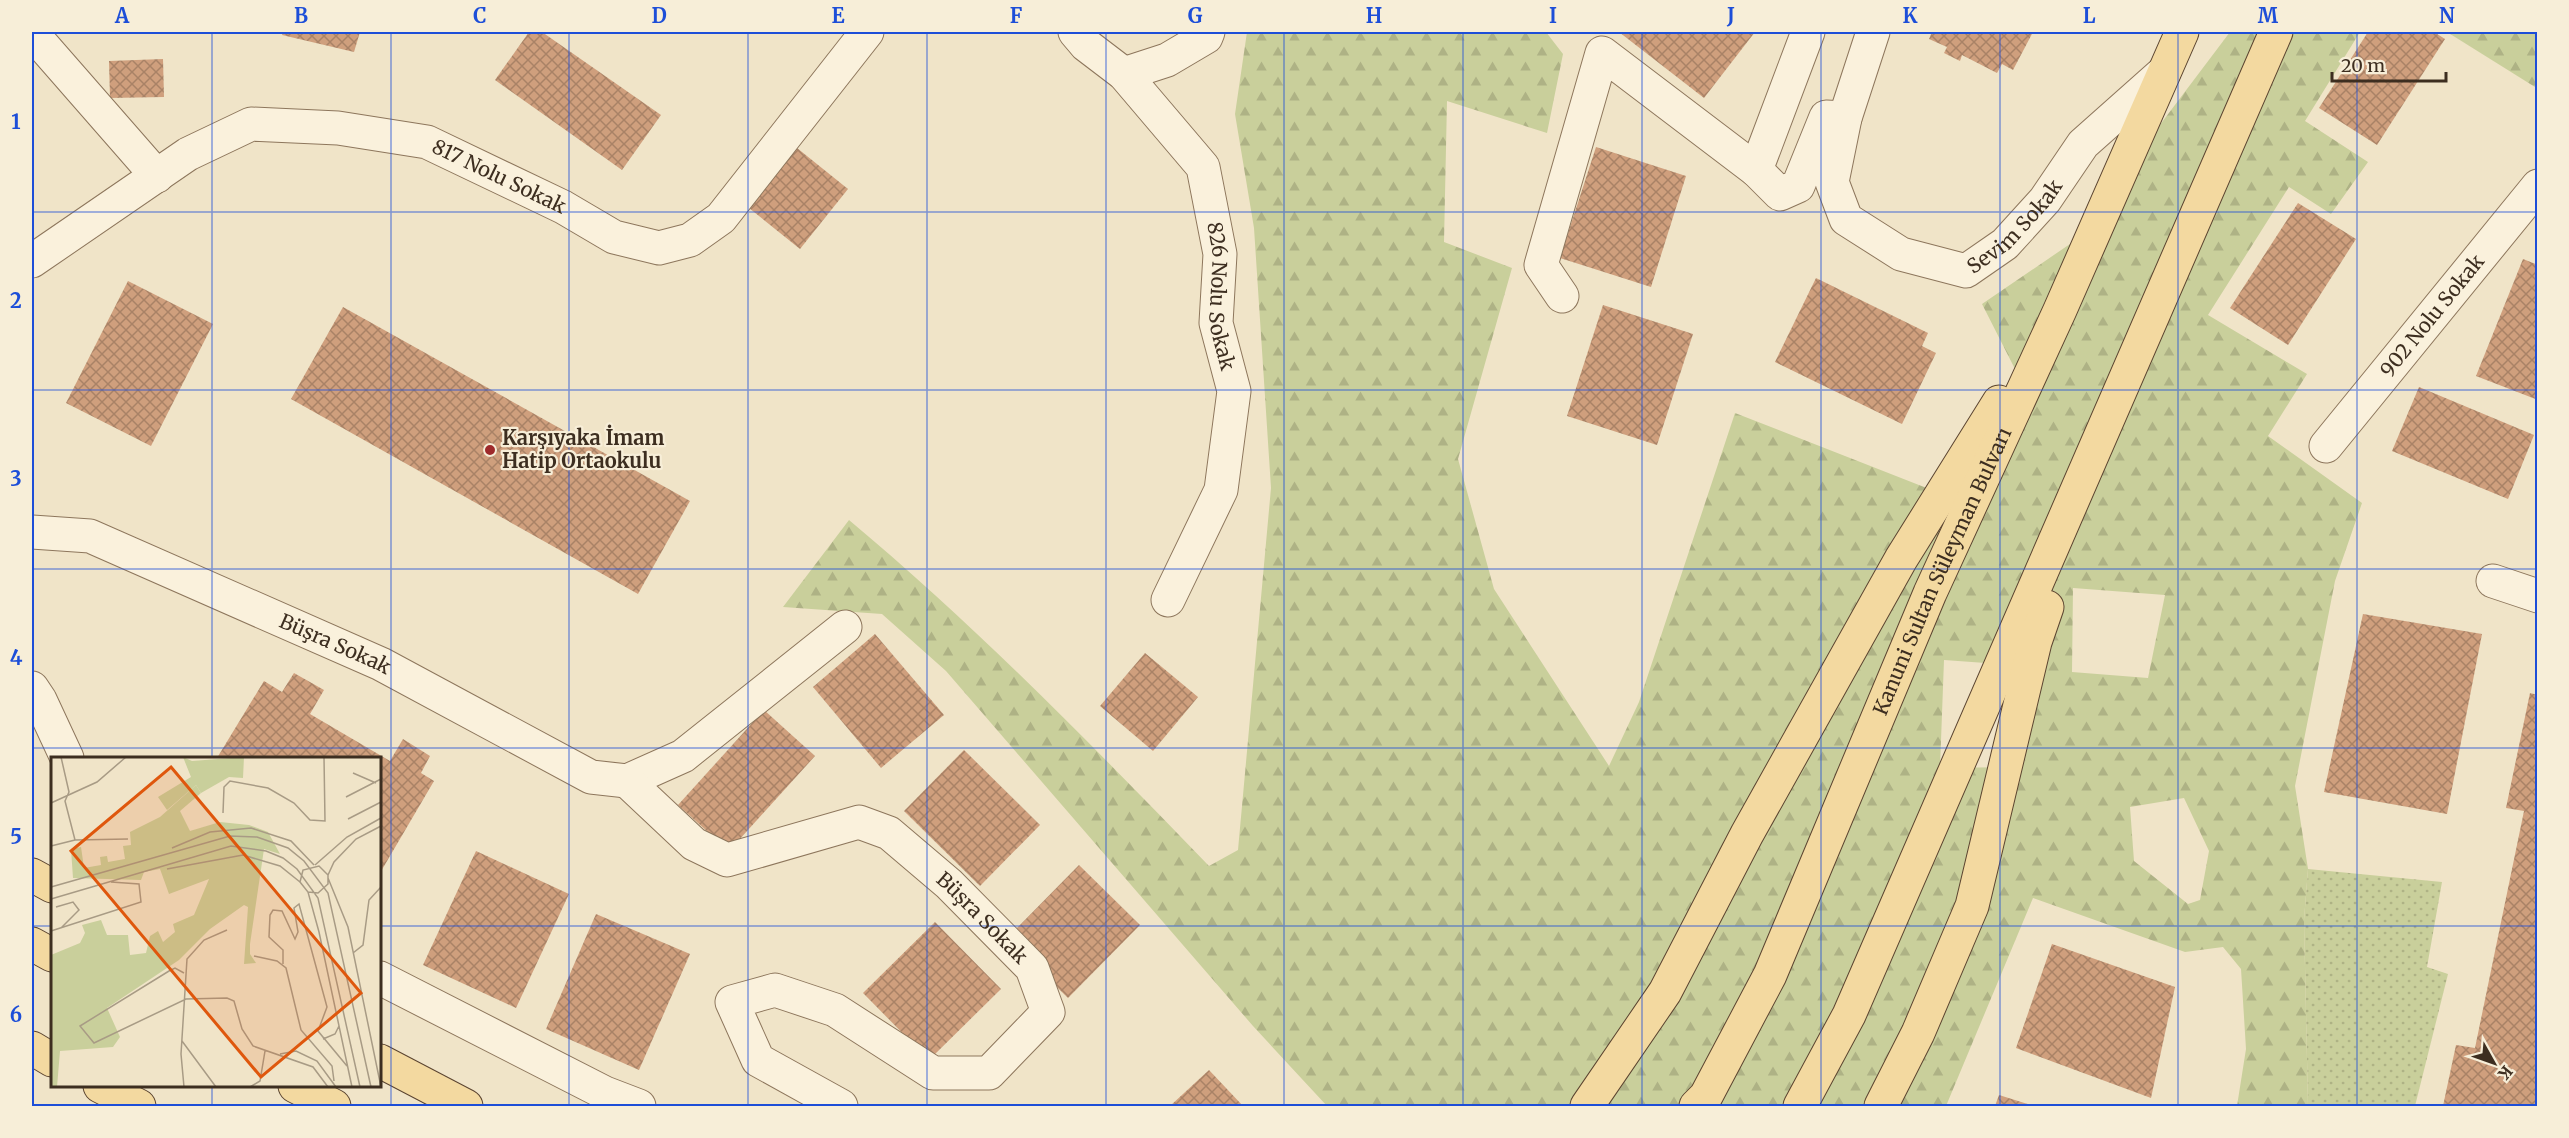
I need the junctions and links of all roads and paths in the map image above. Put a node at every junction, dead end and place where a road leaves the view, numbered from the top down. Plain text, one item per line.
1 (867, 32) edge
2 (1075, 32) edge
3 (1208, 32) edge
4 (1808, 32) edge
5 (1873, 32) edge
6 (2182, 32) edge
7 (2276, 32) edge
8 (32, 33) edge
9 (2164, 72) junction
10 (1124, 74) junction
11 (1845, 118) junction
12 (1756, 170) junction
13 (157, 176) junction
14 (2538, 186) edge
15 (59, 243) junction
16 (32, 261) edge
17 (32, 289) edge
18 (1562, 296) dead end
19 (2060, 310) junction
20 (2135, 356) junction
21 (2326, 446) dead end
22 (32, 532) edge
23 (2493, 581) dead end
24 (2538, 597) edge
25 (1168, 600) dead end
26 (845, 627) dead end
27 (32, 688) edge
28 (66, 757) edge
29 (627, 781) junction
30 (32, 875) edge
31 (51, 885) edge
32 (32, 944) edge
33 (51, 954) edge
34 (381, 979) edge
35 (32, 1048) edge
36 (51, 1059) edge
37 (381, 1062) edge
38 (102, 1087) edge
39 (297, 1087) edge
40 (139, 1107) edge
41 (334, 1107) edge
42 (466, 1107) edge
43 (639, 1107) edge
44 (841, 1107) edge
45 (1587, 1107) edge
46 (1696, 1107) edge
47 (1800, 1107) edge
48 (1881, 1107) edge

1 - 13 street, 817 Nolu Sokak
2 - 10 street, 826 Nolu Sokak
3 - 10 street
4 - 12 street
5 - 11 street, Sevim Sokak
6 - 9 main road, Kanuni Sultan Süleyman Bulvarı
7 - 20 main road
8 - 13 street
9 - 11 street, Sevim Sokak
9 - 19 main road, Kanuni Sultan Süleyman Bulvarı
10 - 25 street, 826 Nolu Sokak
11 - 12 street
12 - 18 street
13 - 15 street, 817 Nolu Sokak
14 - 21 street, 902 Nolu Sokak
15 - 16 street, 817 Nolu Sokak
15 - 17 street, 817 Nolu Sokak
19 - 45 main road
19 - 46 main road, Kanuni Sultan Süleyman Bulvarı
20 - 47 main road
20 - 48 main road
22 - 29 street, Büşra Sokak
23 - 24 street
26 - 29 street
27 - 28 street
29 - 44 street, Büşra Sokak
30 - 31 main road
32 - 33 main road
34 - 43 street
35 - 36 main road
37 - 42 main road
38 - 40 main road
39 - 41 main road

